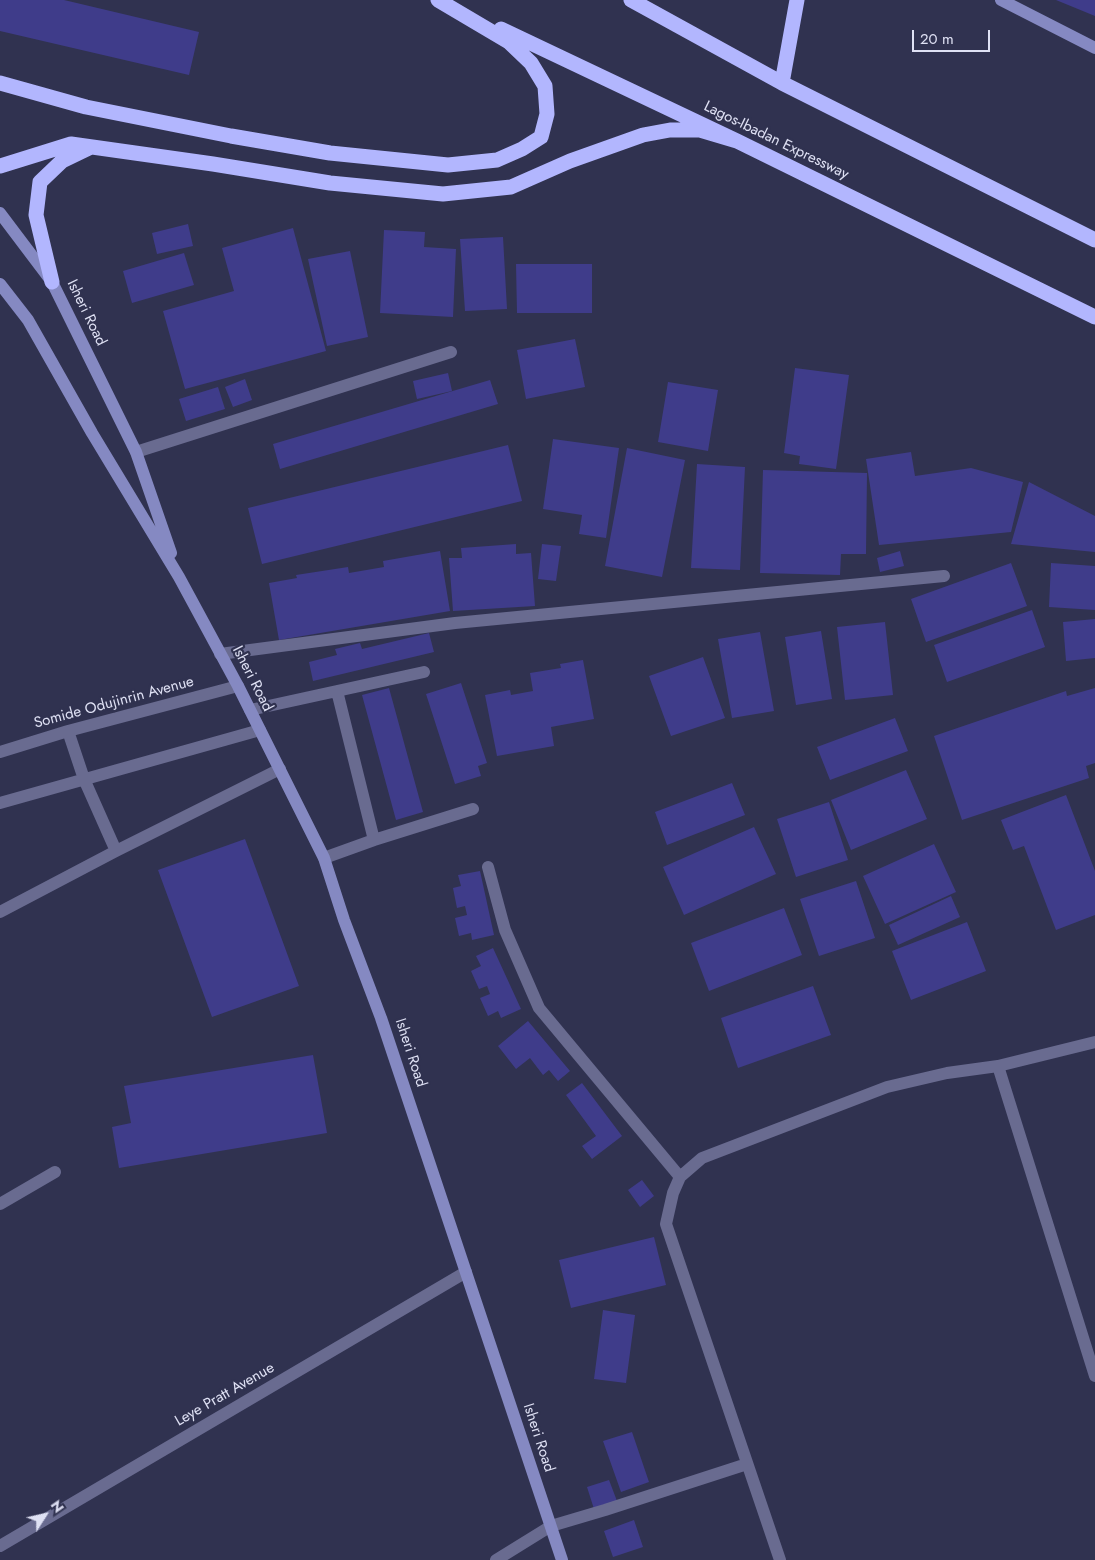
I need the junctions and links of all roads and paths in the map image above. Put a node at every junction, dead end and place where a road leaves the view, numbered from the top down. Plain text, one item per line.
1 (439, 0) edge
2 (631, 0) edge
3 (797, 0) edge
4 (1000, 0) edge
5 (1095, 48) edge
6 (0, 83) edge
7 (782, 83) junction
8 (737, 141) junction
9 (91, 147) junction
10 (0, 166) edge
11 (0, 213) edge
12 (1095, 240) edge
13 (52, 282) junction
14 (0, 284) edge
15 (1095, 317) edge
16 (451, 352) dead end
17 (136, 452) junction
18 (944, 576) dead end
19 (179, 577) junction
20 (220, 654) junction
21 (424, 672) dead end
22 (238, 686) junction
23 (337, 691) junction
24 (250, 710) junction
25 (260, 730) junction
26 (68, 731) junction
27 (0, 752) edge
28 (280, 769) junction
29 (84, 779) junction
30 (0, 803) edge
31 (473, 809) dead end
32 (374, 840) junction
33 (116, 851) junction
34 (324, 858) junction
35 (488, 867) dead end
36 (0, 912) edge
37 (1095, 1042) edge
38 (998, 1066) junction
39 (55, 1172) dead end
40 (680, 1177) junction
41 (0, 1204) edge
42 (466, 1272) junction
43 (1095, 1376) edge
44 (747, 1464) junction
45 (550, 1526) junction
46 (0, 1546) edge
47 (496, 1560) edge
48 (562, 1560) edge
49 (780, 1560) edge

1 - 6 highway
1 - 8 highway, Lagos-Ibadan Expressway
2 - 7 highway
3 - 7 highway
4 - 5 street
7 - 12 highway
8 - 9 highway
8 - 15 highway, Lagos-Ibadan Expressway
9 - 10 highway
9 - 13 highway
11 - 13 street, Isheri Road
13 - 17 street, Isheri Road
14 - 19 street, Isheri Road
16 - 17 street
17 - 19 street, Isheri Road
18 - 20 street
19 - 20 street, Isheri Road
20 - 22 street, Isheri Road
21 - 23 street
22 - 24 street, Isheri Road
22 - 26 street, Somide Odujinrin Avenue
23 - 24 street
23 - 32 street
24 - 25 street, Isheri Road
25 - 28 street, Isheri Road
25 - 29 street
26 - 27 street, Somide Odujinrin Avenue
26 - 29 street
28 - 33 street
28 - 34 street, Isheri Road
29 - 30 street
29 - 33 street
31 - 32 street
32 - 34 street
33 - 36 street
34 - 42 street, Isheri Road
35 - 40 street
37 - 38 street
38 - 40 street
38 - 43 street
39 - 41 street
40 - 44 street
42 - 45 street, Isheri Road
42 - 46 street, Leye Pratt Avenue
44 - 45 street
44 - 49 street
45 - 47 street
45 - 48 street, Isheri Road

